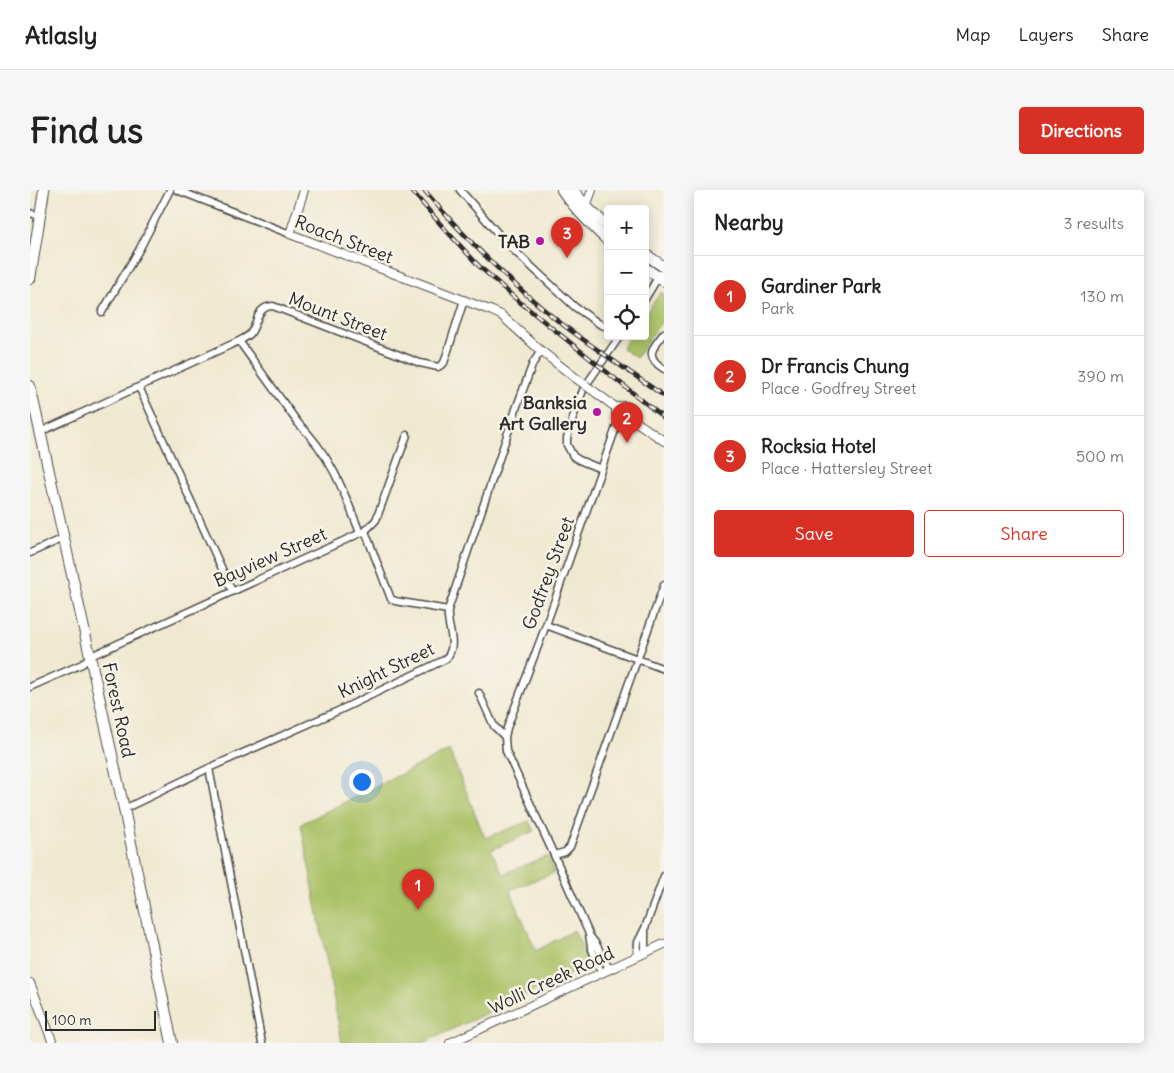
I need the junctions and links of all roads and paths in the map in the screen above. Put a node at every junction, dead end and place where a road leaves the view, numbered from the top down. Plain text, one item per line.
1 (44, 190) edge
2 (170, 190) edge
3 (177, 190) edge
4 (304, 190) edge
5 (460, 190) edge
6 (562, 190) edge
7 (573, 190) edge
8 (592, 190) edge
9 (584, 211) junction
10 (35, 215) edge
11 (604, 224) edge
12 (290, 234) junction
13 (604, 236) edge
14 (649, 258) edge
15 (649, 269) edge
16 (663, 274) edge
17 (30, 279) edge
18 (648, 295) edge
19 (464, 300) junction
20 (102, 312) dead end
21 (604, 326) edge
22 (664, 333) edge
23 (617, 340) edge
24 (239, 341) junction
25 (541, 351) junction
26 (664, 369) edge
27 (30, 386) edge
28 (139, 387) junction
29 (618, 409) junction
30 (33, 412) edge
31 (629, 417) junction
32 (619, 419) junction
33 (40, 432) junction
34 (407, 435) dead end
35 (664, 441) edge
36 (601, 469) junction
37 (362, 532) junction
38 (64, 538) junction
39 (30, 553) edge
40 (664, 585) edge
41 (232, 591) junction
42 (448, 610) junction
43 (546, 625) junction
44 (90, 656) junction
45 (637, 660) junction
46 (664, 669) edge
47 (30, 687) edge
48 (479, 693) dead end
49 (504, 737) junction
50 (209, 768) junction
51 (124, 809) junction
52 (554, 855) junction
53 (664, 876) edge
54 (645, 928) junction
55 (664, 944) edge
56 (645, 952) junction
57 (637, 956) junction
58 (605, 970) junction
59 (30, 983) edge
60 (53, 1043) edge
61 (172, 1043) edge
62 (262, 1043) edge
63 (450, 1043) edge

1 - 10 main road
2 - 20 street
3 - 12 street, Roach Street
4 - 12 street
5 - 21 street
6 - 9 main road
7 - 9 main road
8 - 9 street
9 - 11 main road
9 - 13 main road
10 - 17 main road
12 - 19 street, Roach Street
14 - 16 main road
15 - 16 main road
16 - 18 street
19 - 24 street, Mount Street
19 - 25 street, Roach Street
22 - 26 street
23 - 36 street
24 - 28 street, Mount Street
24 - 37 street
25 - 29 street, Roach Street, bridge
25 - 42 street, Knight Street
27 - 30 main road, Forest Road
28 - 33 street, Mount Street
28 - 41 street
29 - 31 street
29 - 32 street
30 - 33 main road, Forest Road
31 - 32 street
31 - 35 street
32 - 36 street, Godfrey Street
33 - 38 main road, Forest Road
34 - 37 street
36 - 43 street, Godfrey Street
37 - 41 street, Bayview Street
37 - 42 street
38 - 39 street
38 - 44 main road, Forest Road
40 - 45 street
41 - 44 street, Bayview Street
42 - 50 street, Knight Street
43 - 45 street
43 - 49 street, Godfrey Street
44 - 47 street, Bayview Street
44 - 51 main road, Forest Road
45 - 46 street
45 - 52 street
48 - 49 street
49 - 52 street
50 - 51 street, Knight Street
50 - 62 street
51 - 61 main road, Forest Road
52 - 58 street
53 - 54 street
54 - 56 street
54 - 57 street
55 - 56 street, Wolli Creek Road
56 - 57 street, Wolli Creek Road
57 - 58 street, Wolli Creek Road
58 - 63 street, Wolli Creek Road
59 - 60 street

